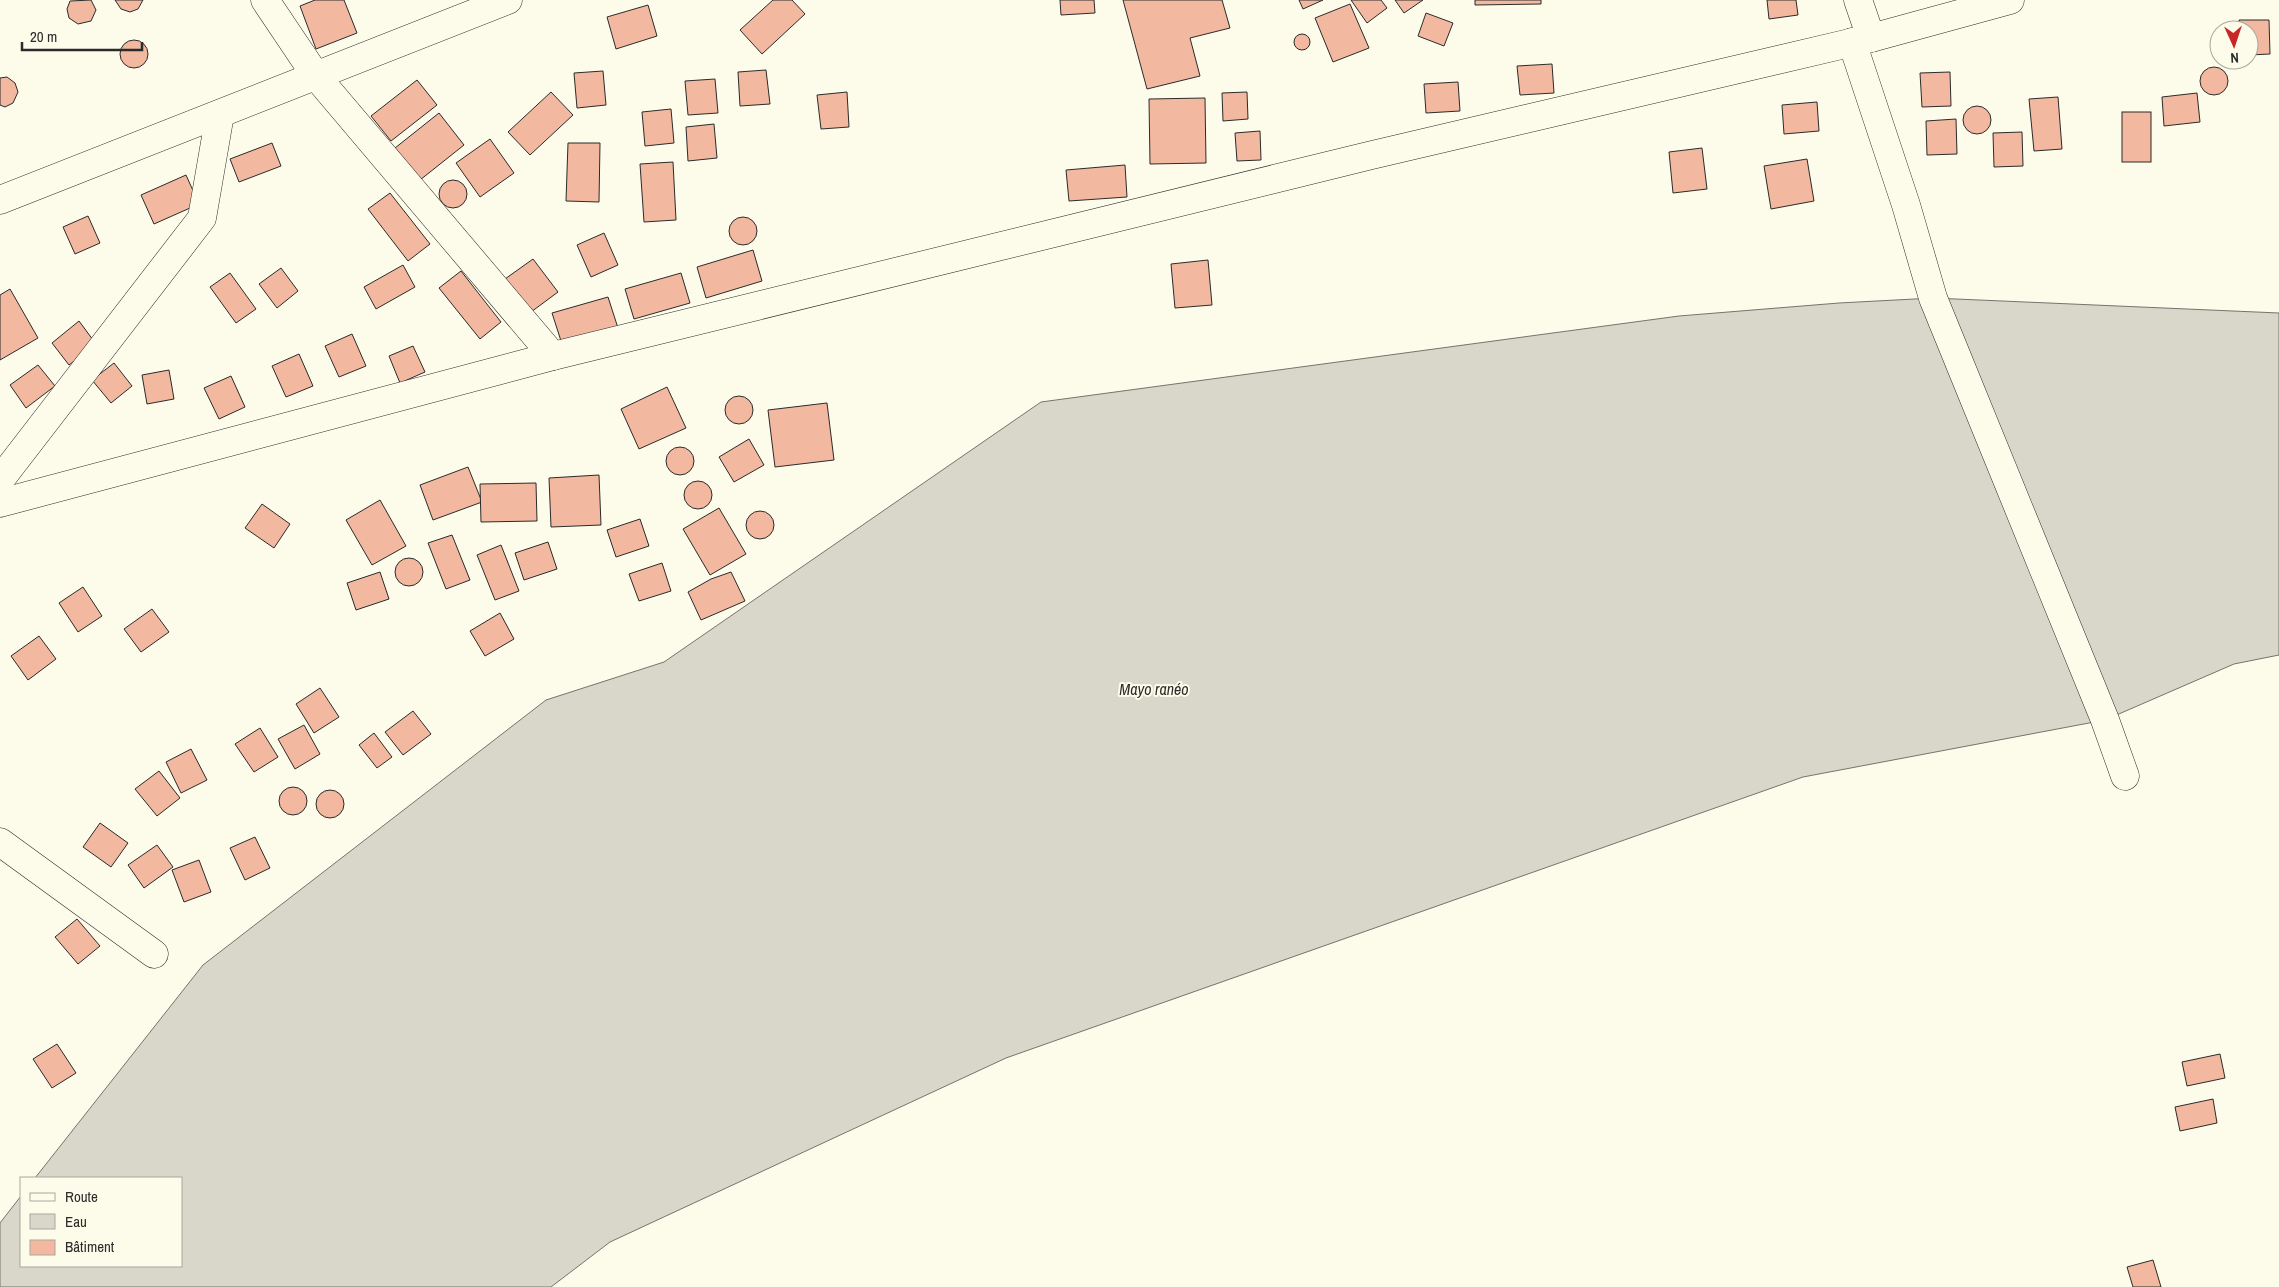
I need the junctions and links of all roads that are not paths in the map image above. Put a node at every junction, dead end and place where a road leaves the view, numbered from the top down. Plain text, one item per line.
1 (265, 0) edge
2 (508, 0) edge
3 (1858, 0) edge
4 (2010, 0) edge
5 (1862, 40) junction
6 (316, 76) junction
7 (220, 114) junction
8 (0, 200) edge
9 (553, 356) junction
10 (0, 480) edge
11 (0, 503) edge
12 (2125, 776) dead end
13 (0, 842) edge
14 (154, 954) dead end

1 - 6 street
2 - 6 street
3 - 5 street
4 - 5 street
5 - 9 street
5 - 12 street
6 - 7 street
6 - 9 street
7 - 8 street
7 - 10 street
9 - 11 street
13 - 14 street

